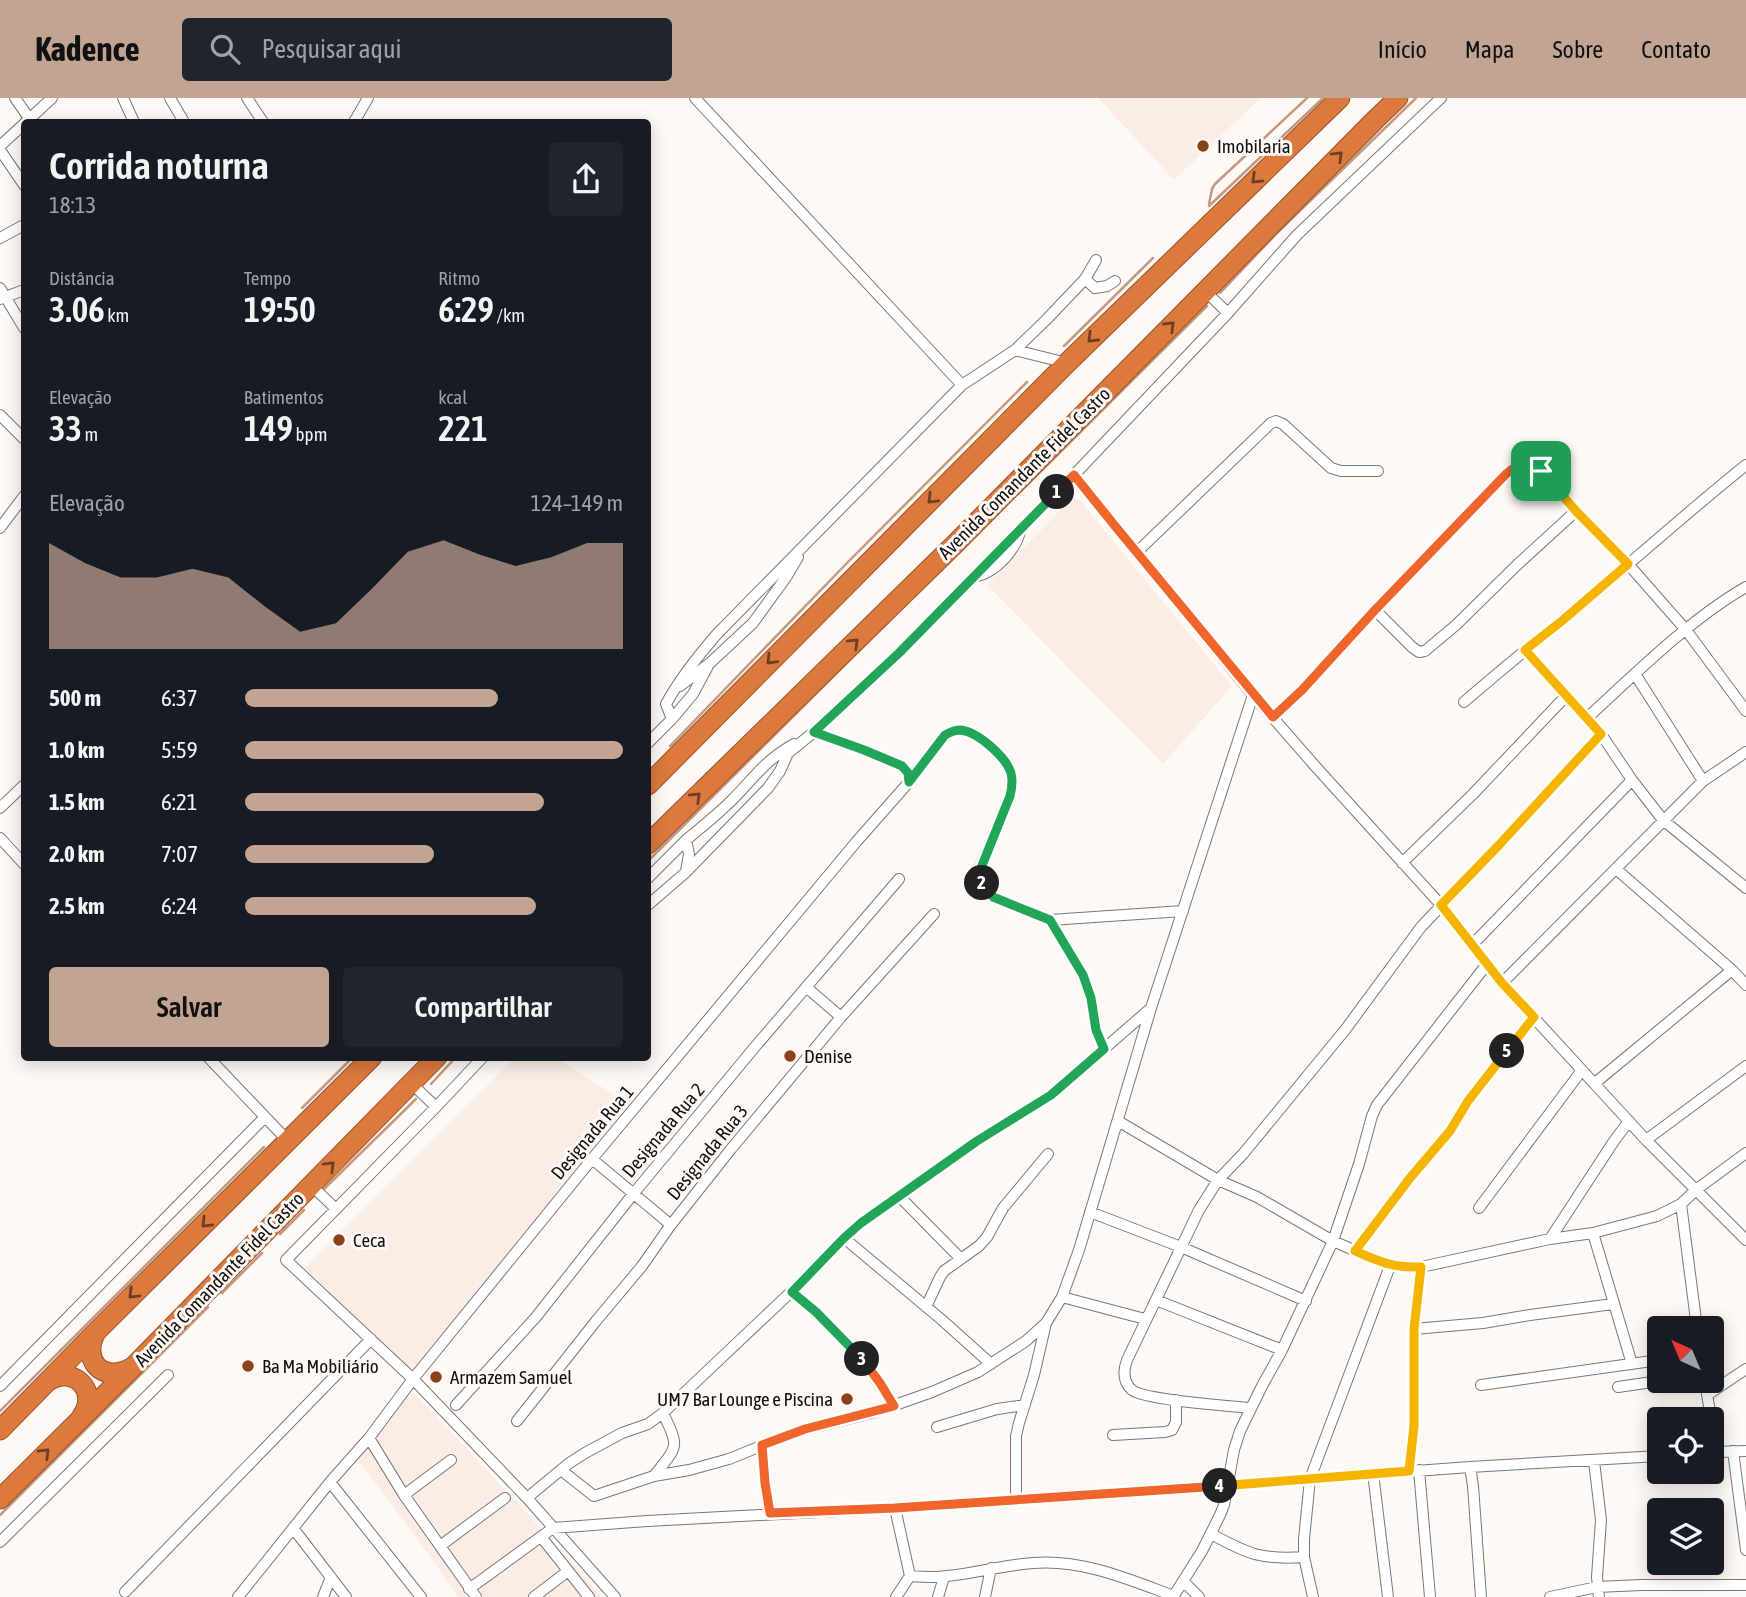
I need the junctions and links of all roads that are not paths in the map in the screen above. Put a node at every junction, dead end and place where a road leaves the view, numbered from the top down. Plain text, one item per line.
1 (15, 98) edge
2 (52, 98) edge
3 (123, 98) edge
4 (170, 98) edge
5 (247, 98) edge
6 (368, 98) edge
7 (695, 98) edge
8 (1340, 98) edge
9 (1398, 98) edge
10 (1441, 98) edge
11 (30, 119) edge
12 (32, 119) edge
13 (133, 119) edge
14 (182, 119) edge
15 (261, 119) edge
16 (356, 119) edge
17 (21, 129) edge
18 (0, 148) edge
19 (21, 180) edge
20 (21, 227) edge
21 (0, 238) edge
22 (1096, 260) dead end
23 (1085, 279) junction
24 (1115, 281) dead end
25 (21, 291) edge
26 (1205, 291) junction
27 (2, 294) edge
28 (1228, 313) junction
29 (21, 323) edge
30 (1014, 350) junction
31 (1067, 363) junction
32 (961, 385) junction
33 (0, 415) edge
34 (21, 436) edge
35 (1746, 465) edge
36 (1378, 471) dead end
37 (1074, 475) junction
38 (21, 500) edge
39 (1576, 511) junction
40 (1, 523) edge
41 (807, 542) junction
42 (1136, 553) junction
43 (1628, 564) junction
44 (1746, 587) edge
45 (1375, 610) junction
46 (1686, 630) junction
47 (1525, 650) junction
48 (710, 663) junction
49 (1635, 674) junction
50 (672, 692) junction
51 (1253, 695) junction
52 (1566, 696) junction
53 (1464, 702) dead end
54 (1746, 711) edge
55 (1273, 717) junction
56 (1587, 718) junction
57 (672, 719) junction
58 (814, 732) junction
59 (1601, 734) junction
60 (651, 740) edge
61 (1746, 752) edge
62 (1632, 780) junction
63 (1703, 781) junction
64 (651, 782) edge
65 (909, 782) junction
66 (21, 788) edge
67 (768, 788) junction
68 (726, 807) junction
69 (0, 808) edge
70 (1663, 820) junction
71 (0, 838) edge
72 (686, 840) junction
73 (651, 841) edge
74 (21, 861) edge
75 (1402, 863) junction
76 (1616, 869) junction
77 (1746, 871) edge
78 (685, 873) junction
79 (651, 875) edge
80 (899, 879) dead end
81 (1737, 880) junction
82 (1746, 888) edge
83 (651, 902) edge
84 (1441, 905) junction
85 (1182, 911) junction
86 (934, 914) dead end
87 (1050, 920) junction
88 (1472, 945) junction
89 (1487, 964) junction
90 (1732, 971) junction
91 (1502, 983) junction
92 (1746, 985) edge
93 (806, 987) junction
94 (1151, 1007) junction
95 (841, 1017) junction
96 (1534, 1017) junction
97 (1104, 1049) junction
98 (212, 1061) edge
99 (368, 1061) edge
100 (433, 1061) edge
101 (479, 1061) edge
102 (1746, 1066) edge
103 (1582, 1070) junction
104 (411, 1083) junction
105 (1595, 1083) junction
106 (436, 1107) junction
107 (265, 1117) junction
108 (1118, 1121) junction
109 (1629, 1121) junction
110 (1646, 1140) junction
111 (288, 1141) junction
112 (1746, 1153) edge
113 (1048, 1154) dead end
114 (592, 1158) junction
115 (1218, 1180) junction
116 (311, 1185) junction
117 (1697, 1189) junction
118 (634, 1194) junction
119 (899, 1196) junction
120 (1681, 1204) junction
121 (1479, 1208) dead end
122 (337, 1209) junction
123 (1090, 1212) junction
124 (671, 1225) junction
125 (1593, 1233) junction
126 (1745, 1236) edge
127 (844, 1238) junction
128 (1550, 1239) junction
129 (1333, 1241) junction
130 (1181, 1247) junction
131 (1355, 1251) junction
132 (961, 1259) junction
133 (1390, 1266) junction
134 (1421, 1267) junction
135 (792, 1292) junction
136 (1062, 1297) junction
137 (1156, 1300) junction
138 (1306, 1301) junction
139 (1613, 1304) junction
140 (926, 1307) junction
141 (1695, 1316) edge
142 (1146, 1318) junction
143 (1046, 1323) junction
144 (1414, 1329) junction
145 (97, 1331) junction
146 (372, 1339) junction
147 (1282, 1350) junction
148 (1647, 1362) edge
149 (991, 1364) junction
150 (1632, 1364) junction
151 (133, 1367) junction
152 (1746, 1369) edge
153 (168, 1375) dead end
154 (413, 1379) junction
155 (46, 1382) junction
156 (1647, 1383) edge
157 (0, 1385) edge
158 (1481, 1385) dead end
159 (1618, 1387) dead end
160 (1707, 1395) joint
161 (1176, 1400) junction
162 (456, 1405) dead end
163 (1025, 1405) junction
164 (894, 1406) junction
165 (1709, 1407) edge
166 (1251, 1408) junction
167 (663, 1413) junction
168 (81, 1417) junction
169 (517, 1421) dead end
170 (937, 1427) dead end
171 (0, 1430) edge
172 (1113, 1435) dead end
173 (369, 1438) junction
174 (762, 1445) junction
175 (1724, 1451) edge
176 (1733, 1451) junction
177 (1746, 1451) edge
178 (1647, 1457) edge
179 (451, 1460) dead end
180 (1594, 1461) junction
181 (1470, 1466) junction
182 (561, 1470) junction
183 (1414, 1470) junction
184 (1373, 1473) junction
185 (654, 1476) junction
186 (1310, 1479) junction
187 (330, 1482) junction
188 (1227, 1485) junction
189 (404, 1494) junction
190 (505, 1498) dead end
191 (527, 1498) junction
192 (0, 1499) edge
193 (1016, 1499) junction
194 (895, 1508) junction
195 (770, 1513) junction
196 (1744, 1513) edge
197 (293, 1528) junction
198 (554, 1528) junction
199 (1211, 1534) junction
200 (542, 1538) junction
201 (0, 1542) edge
202 (440, 1546) junction
203 (1746, 1549) edge
204 (1304, 1557) junction
205 (991, 1569) junction
206 (568, 1571) junction
207 (910, 1576) junction
208 (331, 1577) junction
209 (944, 1577) junction
210 (1184, 1582) junction
211 (1729, 1584) junction
212 (1746, 1585) edge
213 (125, 1592) dead end
214 (1598, 1592) edge
215 (1667, 1592) edge
216 (473, 1593) edge
217 (988, 1596) edge
218 (1173, 1596) edge
219 (238, 1597) edge
220 (323, 1597) edge
221 (346, 1597) edge
222 (421, 1597) edge
223 (534, 1597) edge
224 (589, 1597) edge
225 (615, 1597) edge
226 (896, 1597) edge
227 (938, 1597) edge
228 (1199, 1597) edge
229 (1312, 1597) edge
230 (1388, 1597) edge
231 (1430, 1597) edge
232 (1481, 1597) edge
233 (1550, 1597) edge
234 (1730, 1597) edge

1 - 11 street
2 - 12 street
3 - 13 street
4 - 14 street
5 - 15 street
6 - 16 street
7 - 32 street
8 -> 31 highway
26 -> 9 highway, Avenida Comandante Fidel Castro
10 - 28 street
17 - 18 street
18 - 19 street
20 - 21 street
22 - 23 street
23 - 24 street
23 - 30 street
25 - 27 street
26 - 28 street
73 -> 26 highway, Avenida Comandante Fidel Castro
27 - 29 street
28 - 37 street
30 - 31 street
30 - 32 street
31 -> 64 highway
32 - 41 street
33 - 34 street
35 - 43 street
36 - 42 street
37 - 42 street
37 - 58 street
38 - 40 street
39 - 43 street
39 - 45 street
39 - 45 street
41 - 48 street
41 - 50 street
42 - 51 street
43 - 46 street
43 - 47 street
44 - 46 street
45 - 55 street
46 - 49 street
46 - 54 street
47 - 52 street
47 - 53 street
48 - 50 street
48 - 57 street
49 - 56 street
49 - 63 street
50 - 57 street
51 - 55 street
51 - 85 street
52 - 56 street
52 - 75 street
55 - 75 street
56 - 59 street
57 - 60 street
58 - 65 street
58 - 67 street
58 - 68 street
59 - 62 street
59 - 84 street
61 - 63 street
62 - 70 street
62 - 88 street
63 - 70 street
65 - 87 street, Designada Rua 1
65 - 114 street, Designada Rua 1
66 - 69 street
67 - 68 street
67 - 78 street
68 - 72 street
70 - 76 street
70 - 81 street
71 - 74 street
72 - 78 street
72 - 79 street
75 - 84 street
76 - 90 street
76 - 91 street
77 - 81 street
78 - 83 street
80 - 93 street, Designada Rua 2
81 - 82 street
84 - 88 street
84 - 115 street
85 - 87 street
85 - 94 street
86 - 95 street, Designada Rua 3
87 - 97 street
88 - 89 street
89 - 91 street
89 - 129 street
90 - 92 street
90 - 105 street
91 - 96 street
93 - 95 street
93 - 118 street, Designada Rua 2
94 - 97 street
94 - 108 street
95 - 124 street, Designada Rua 3
96 - 103 street
96 - 131 street
97 - 119 street
98 - 107 street
99 - 111 highway
100 - 104 highway, Avenida Comandante Fidel Castro
101 - 106 street
102 - 110 street
103 - 105 street
103 - 121 street
104 - 106 street
116 -> 104 highway, Avenida Comandante Fidel Castro
105 - 109 street
106 - 122 street
107 - 111 street
107 - 157 street
108 - 115 street
108 - 123 street
109 - 110 street
109 - 128 street
110 - 117 street
111 -> 145 highway
112 - 117 street
113 - 132 street
114 - 118 street
114 - 154 street, Designada Rua 1
115 - 129 street
115 - 130 street
116 - 122 street
116 - 151 highway, Avenida Comandante Fidel Castro
117 - 120 street
117 - 126 street
118 - 124 street
118 - 162 street, Designada Rua 2
119 - 127 street
119 - 132 street
120 - 125 street
120 - 141 street
122 - 146 street
123 - 130 street
123 - 136 street
124 - 169 street, Designada Rua 3
125 - 128 street
125 - 139 street
127 - 135 street
127 - 140 street
128 - 134 street
129 - 131 street
129 - 138 street
130 - 137 street
130 - 138 street
131 - 133 street
132 - 140 street
133 - 134 street
133 - 186 street
134 - 144 street
135 - 164 street
135 - 167 street
136 - 142 street
136 - 143 street
137 - 142 street
137 - 147 street
138 - 147 street
139 - 144 street
139 - 150 street
140 - 149 street
142 - 161 street
143 - 149 street
143 - 163 street
144 - 183 street
145 - 151 highway
145 - 155 highway
146 - 154 street
146 - 213 street
147 - 166 street
148 - 150 street
149 - 164 street
150 - 158 street
151 - 168 highway, Avenida Comandante Fidel Castro
152 - 160 street
153 - 201 street
154 - 173 street, Designada Rua 1
154 - 191 street
155 - 168 highway
155 - 171 highway
156 - 159 street
160 - 165 street
161 - 166 street
161 - 172 street
163 - 170 street
163 - 193 street
164 - 174 street
166 - 188 street
167 - 182 street
167 - 185 street
192 -> 168 highway, Avenida Comandante Fidel Castro
173 - 187 street, Designada Rua 1
173 - 189 street
174 - 185 street
174 - 195 street
175 - 176 street
176 - 177 street
176 - 196 street
178 - 180 street
179 - 189 street
180 - 181 street
180 - 214 street
181 - 183 street
181 - 232 street
182 - 185 street
182 - 191 street
183 - 184 street
183 - 231 street
184 - 186 street
184 - 230 street
186 - 188 street
186 - 204 street
187 - 197 street, Designada Rua 1
187 - 222 street
188 - 193 street
188 - 199 street
189 - 202 street
190 - 202 street
191 - 198 street
193 - 194 street
194 - 195 street
194 - 207 street
195 - 198 street
196 - 203 street
197 - 208 street
197 - 219 street, Designada Rua 1
198 - 200 street
198 - 225 street
199 - 204 street
199 - 210 street
200 - 206 street
200 - 216 street
202 - 216 street
204 - 229 street
205 - 209 street
205 - 217 street
205 - 218 street
206 - 223 street
206 - 224 street
207 - 209 street
207 - 226 street
208 - 220 street
208 - 221 street
209 - 227 street
210 - 218 street
210 - 228 street
211 - 212 street
211 - 215 street
211 - 234 street
214 - 215 street
214 - 233 street

